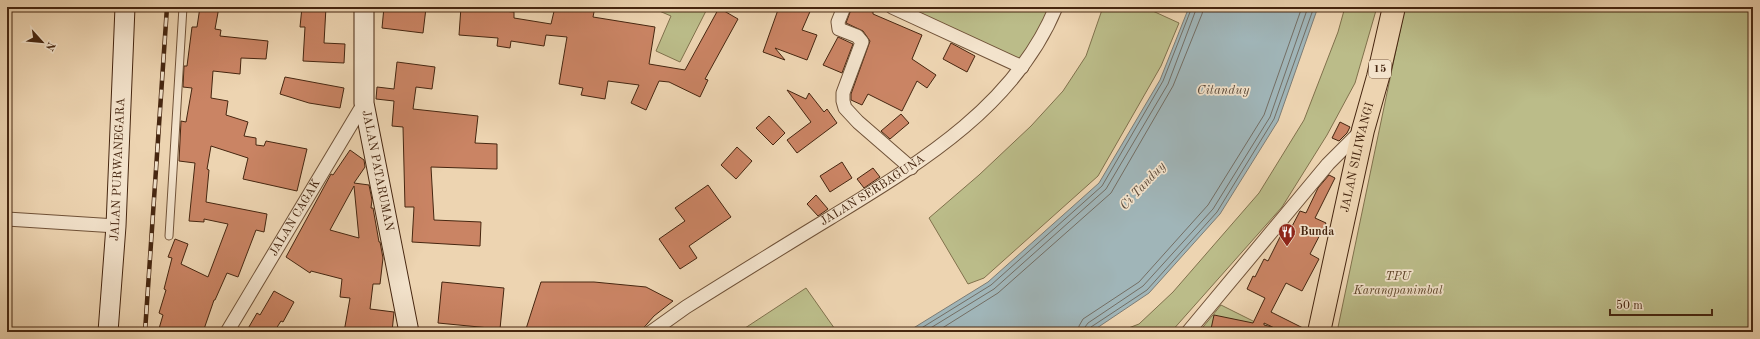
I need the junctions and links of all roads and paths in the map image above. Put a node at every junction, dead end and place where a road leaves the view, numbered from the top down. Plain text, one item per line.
1 (125, 7) edge
2 (183, 7) edge
3 (364, 7) edge
4 (844, 7) edge
5 (892, 7) edge
6 (1056, 7) edge
7 (1394, 7) edge
8 (1022, 67) junction
9 (364, 103) junction
10 (1363, 130) junction
11 (911, 168) junction
12 (7, 219) edge
13 (116, 226) junction
14 (169, 236) dead end
15 (108, 332) edge
16 (226, 332) edge
17 (409, 332) edge
18 (651, 332) edge
19 (1188, 332) edge
20 (1318, 332) edge

1 - 13 street, JALAN PURWANEGARA
2 - 14 lane
3 - 9 street, JALAN PATARUMAN
4 - 11 street
5 - 8 street
6 - 8 street, JALAN SERBAGUNA
7 - 10 highway, JALAN SILIWANGI / 15
8 - 11 street, JALAN SERBAGUNA
9 - 16 street, JALAN CAGAK
9 - 17 street, JALAN PATARUMAN
10 - 19 street
10 - 20 highway, JALAN SILIWANGI / 15
11 - 18 street, JALAN SERBAGUNA
12 - 13 street
13 - 15 street, JALAN PURWANEGARA

